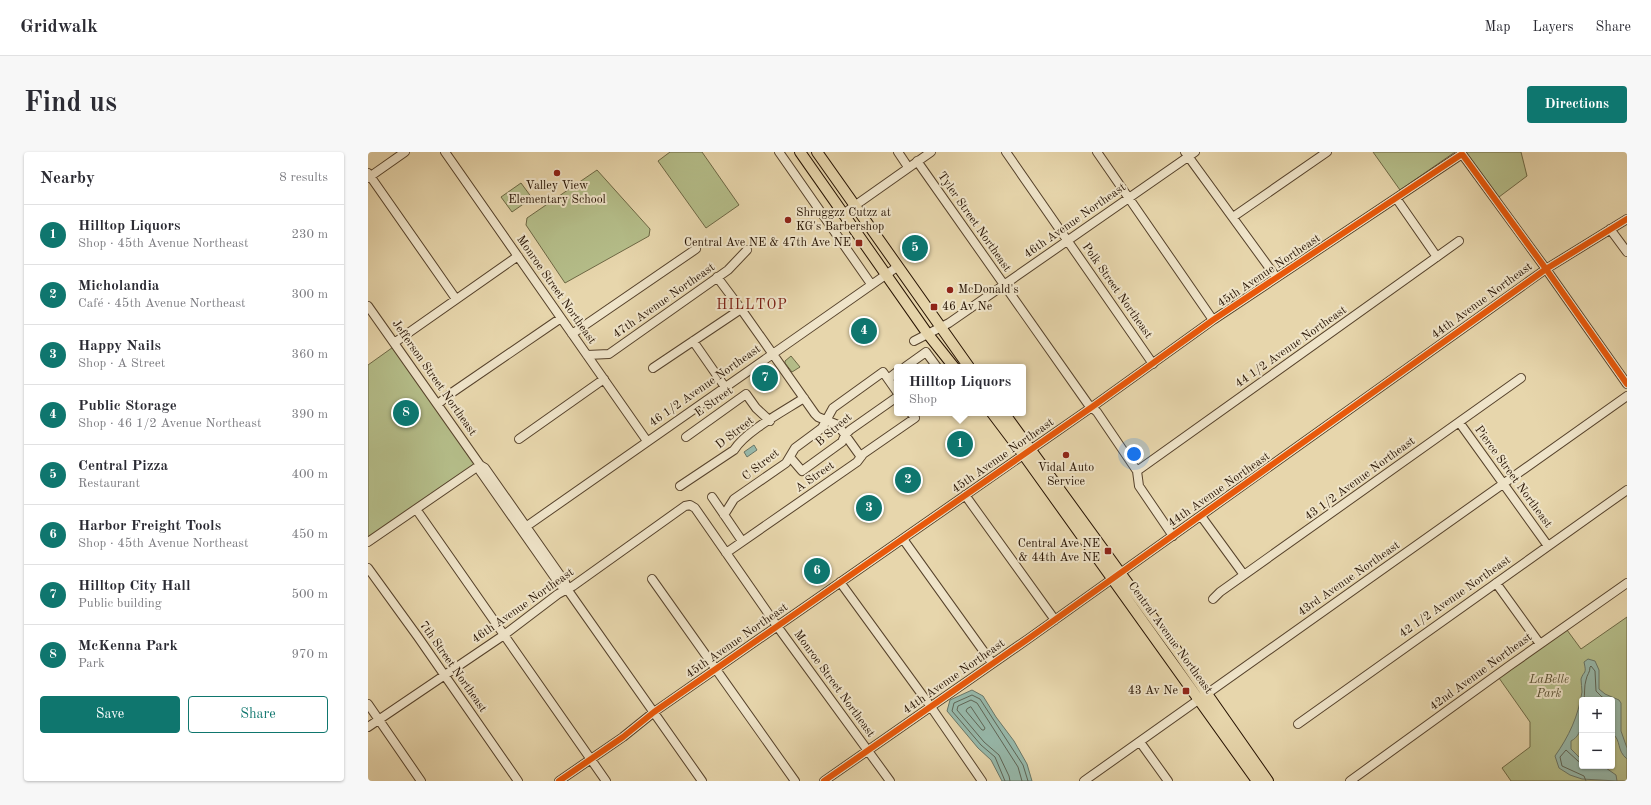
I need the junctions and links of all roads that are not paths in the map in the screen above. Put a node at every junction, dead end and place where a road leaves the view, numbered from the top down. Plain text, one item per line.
1 (405, 152) edge
2 (445, 152) edge
3 (779, 152) edge
4 (800, 152) edge
5 (816, 152) edge
6 (898, 152) edge
7 (931, 152) edge
8 (1006, 152) edge
9 (1097, 152) edge
10 (1327, 152) edge
11 (1189, 154) edge
12 (917, 161) junction
13 (908, 167) junction
14 (369, 176) edge
15 (1129, 198) junction
16 (1396, 198) junction
17 (854, 206) junction
18 (843, 214) junction
19 (1233, 217) junction
20 (1627, 219) edge
21 (1610, 230) junction
22 (1067, 241) junction
23 (1459, 241) dead end
24 (696, 249) dead end
25 (747, 250) dead end
26 (1627, 252) edge
27 (518, 256) junction
28 (1437, 257) junction
29 (897, 267) junction
30 (1546, 269) junction
31 (886, 275) junction
32 (718, 277) junction
33 (1276, 277) junction
34 (871, 284) junction
35 (1004, 285) junction
36 (456, 299) junction
37 (368, 306) edge
38 (741, 308) junction
39 (561, 318) junction
40 (1213, 320) junction
41 (940, 327) junction
42 (927, 333) junction
43 (572, 334) junction
44 (693, 341) junction
45 (914, 341) dead end
46 (394, 343) junction
47 (773, 354) junction
48 (587, 355) junction
49 (909, 364) edge
50 (936, 364) edge
51 (952, 364) edge
52 (967, 364) edge
53 (1153, 364) junction
54 (653, 368) dead end
55 (894, 374) edge
56 (1521, 378) dead end
57 (604, 379) junction
58 (888, 379) junction
59 (1627, 384) edge
60 (725, 387) junction
61 (894, 388) edge
62 (1627, 396) edge
63 (804, 398) junction
64 (894, 399) edge
65 (438, 404) junction
66 (1092, 407) junction
67 (913, 416) edge
68 (995, 416) edge
69 (1006, 416) edge
70 (826, 420) junction
71 (770, 421) junction
72 (1459, 422) junction
73 (846, 435) junction
74 (686, 436) dead end
75 (519, 439) dead end
76 (647, 441) junction
77 (1027, 451) junction
78 (790, 457) junction
79 (861, 457) junction
80 (480, 465) junction
81 (1137, 471) junction
82 (1502, 484) junction
83 (680, 486) dead end
84 (1627, 490) edge
85 (965, 495) junction
86 (712, 497) dead end
87 (690, 505) joint
88 (416, 509) junction
89 (724, 515) junction
90 (1201, 516) junction
91 (527, 526) junction
92 (1173, 536) junction
93 (903, 539) junction
94 (742, 541) junction
95 (368, 542) edge
96 (1548, 546) junction
97 (726, 553) junction
98 (368, 568) edge
99 (1121, 573) junction
100 (1244, 575) junction
101 (652, 579) dead end
102 (1112, 579) junction
103 (840, 582) junction
104 (1496, 583) junction
105 (1627, 583) edge
106 (567, 589) junction
107 (1213, 599) dead end
108 (1055, 620) junction
109 (777, 626) junction
110 (504, 635) junction
111 (1540, 644) junction
112 (992, 663) junction
113 (717, 669) junction
114 (444, 675) junction
115 (1203, 697) junction
116 (368, 704) edge
117 (931, 707) junction
118 (654, 712) junction
119 (379, 720) junction
120 (1298, 724) dead end
121 (368, 727) edge
122 (1140, 742) junction
123 (868, 751) junction
124 (590, 759) junction
125 (421, 781) edge
126 (518, 781) edge
127 (559, 781) edge
128 (606, 781) edge
129 (702, 781) edge
130 (795, 781) edge
131 (824, 781) edge
132 (890, 781) edge
133 (982, 781) edge
134 (1084, 781) edge
135 (1168, 781) edge
136 (1257, 781) edge
137 (1268, 781) edge
138 (1350, 781) edge

1 - 14 street
2 - 27 street, Monroe Street Northeast
3 - 34 street
4 - 18 main road
5 - 17 main road
6 - 13 street
7 - 12 street
8 - 22 street, Polk Street Northeast
9 - 15 street
10 - 19 street
11 - 15 street, 46th Avenue Northeast
11 - 19 street
12 - 13 street
12 - 35 street, Tyler Street Northeast
13 - 17 street
14 - 36 street
15 - 22 street, 46th Avenue Northeast
15 - 40 street
16 - 28 street
16 - 30 street, 45th Avenue Northeast
16 - 33 street, 45th Avenue Northeast
17 - 18 street
17 - 29 main road
18 - 31 main road
19 - 33 street
20 - 21 street, 44th Avenue Northeast
21 - 26 street
21 - 30 street, 44th Avenue Northeast
22 - 35 street, 46th Avenue Northeast
22 - 53 street, Polk Street Northeast
23 - 28 street, 44 1/2 Avenue Northeast
24 - 43 street
25 - 32 street, 47th Avenue Northeast
27 - 36 street
27 - 39 street, Monroe Street Northeast
28 - 81 street, 44 1/2 Avenue Northeast
29 - 31 street, 46 1/2 Avenue Northeast
29 - 41 main road
30 - 59 street
30 - 90 street, 44th Avenue Northeast
31 - 34 street, 46 1/2 Avenue Northeast
31 - 42 main road
32 - 38 street
32 - 48 street, 47th Avenue Northeast
33 - 40 street, 45th Avenue Northeast
34 - 47 street, 46 1/2 Avenue Northeast
35 - 41 street, 46th Avenue Northeast
35 - 66 street, Tyler Street Northeast
36 - 46 street
37 - 46 street, Jefferson Street Northeast
38 - 44 street
38 - 47 street
39 - 43 street, Monroe Street Northeast
39 - 65 street
40 - 53 street, 45th Avenue Northeast
41 - 42 street, 46th Avenue Northeast
41 - 52 main road
42 - 45 street, 46th Avenue Northeast
42 - 51 main road
43 - 48 street, Monroe Street Northeast
44 - 54 street
44 - 60 street
46 - 65 street, Jefferson Street Northeast
47 - 60 street, 46 1/2 Avenue Northeast
47 - 63 street
48 - 57 street, Monroe Street Northeast
49 - 50 street
53 - 66 street, 45th Avenue Northeast
55 - 58 street
56 - 72 street, 43 1/2 Avenue Northeast
57 - 75 street
57 - 76 street, Monroe Street Northeast
58 - 61 street
58 - 70 street, C Street
60 - 76 street, 46 1/2 Avenue Northeast
62 - 82 street, 43rd Avenue Northeast
63 - 70 street
63 - 71 street, D Street
64 - 73 street, B Street
65 - 80 street, Jefferson Street Northeast
66 - 77 street, 45th Avenue Northeast
66 - 81 street, Tyler Street Northeast
67 - 79 street, A Street
68 - 77 main road, Central Avenue Northeast
69 - 77 main road, Central Avenue Northeast
70 - 73 street
70 - 78 street, C Street
71 - 74 street, E Street
71 - 83 street, D Street
72 - 82 street, Pierce Street Northeast
72 - 100 street, 43 1/2 Avenue Northeast
73 - 78 street, B Street
73 - 79 street
76 - 91 street, 46 1/2 Avenue Northeast
77 - 85 street, 45th Avenue Northeast
77 - 99 main road, Central Avenue Northeast
77 - 102 main road, Central Avenue Northeast
78 - 89 street, C Street
79 - 94 street, A Street
80 - 88 street
80 - 91 street, Jefferson Street Northeast
80 - 106 street, Jefferson Street Northeast
81 - 92 street
82 - 96 street, Pierce Street Northeast
82 - 115 street, 43rd Avenue Northeast
84 - 96 street, 42 1/2 Avenue Northeast
85 - 93 street, 45th Avenue Northeast
85 - 108 street
86 - 89 street
87 - 97 street, Monroe Street Northeast
87 - 106 street, 46th Avenue Northeast
88 - 95 street
88 - 110 street
89 - 94 street
90 - 92 street, 44th Avenue Northeast
90 - 100 street
91 - 106 street, Jefferson Street Northeast
92 - 99 street, 44th Avenue Northeast
93 - 103 street, 45th Avenue Northeast
93 - 112 street
94 - 97 street, A Street
96 - 104 street, 42 1/2 Avenue Northeast
97 - 109 street, Monroe Street Northeast
98 - 114 street, 7th Street Northeast
99 - 102 street, 44th Avenue Northeast
99 - 115 main road, Central Avenue Northeast
100 - 107 street, 43 1/2 Avenue Northeast
101 - 113 street
102 - 108 street, 44th Avenue Northeast
102 - 115 main road, Central Avenue Northeast
103 - 109 street, 45th Avenue Northeast
103 - 117 street
104 - 111 street
104 - 120 street, 42 1/2 Avenue Northeast
105 - 111 street, 42nd Avenue Northeast
106 - 110 street, 46th Avenue Northeast
106 - 118 street, Jefferson Street Northeast
108 - 112 street, 44th Avenue Northeast
109 - 113 street, 45th Avenue Northeast
109 - 123 street, Monroe Street Northeast
110 - 114 street, 46th Avenue Northeast
110 - 124 street
111 - 138 street, 42nd Avenue Northeast
112 - 117 street, 44th Avenue Northeast
113 - 118 street, 45th Avenue Northeast
113 - 130 street
114 - 119 street, 46th Avenue Northeast
114 - 126 street, 7th Street Northeast
115 - 122 street, 43rd Avenue Northeast
115 - 136 main road, Central Avenue Northeast
115 - 137 main road, Central Avenue Northeast
116 - 119 street
117 - 123 street, 44th Avenue Northeast
117 - 133 street
118 - 124 street, 45th Avenue Northeast
118 - 129 street, Jefferson Street Northeast
119 - 121 street, 46th Avenue Northeast
119 - 125 street
122 - 134 street, 43rd Avenue Northeast
122 - 135 street
123 - 131 street, 44th Avenue Northeast
123 - 132 street, Monroe Street Northeast
124 - 127 street, 45th Avenue Northeast
124 - 128 street

